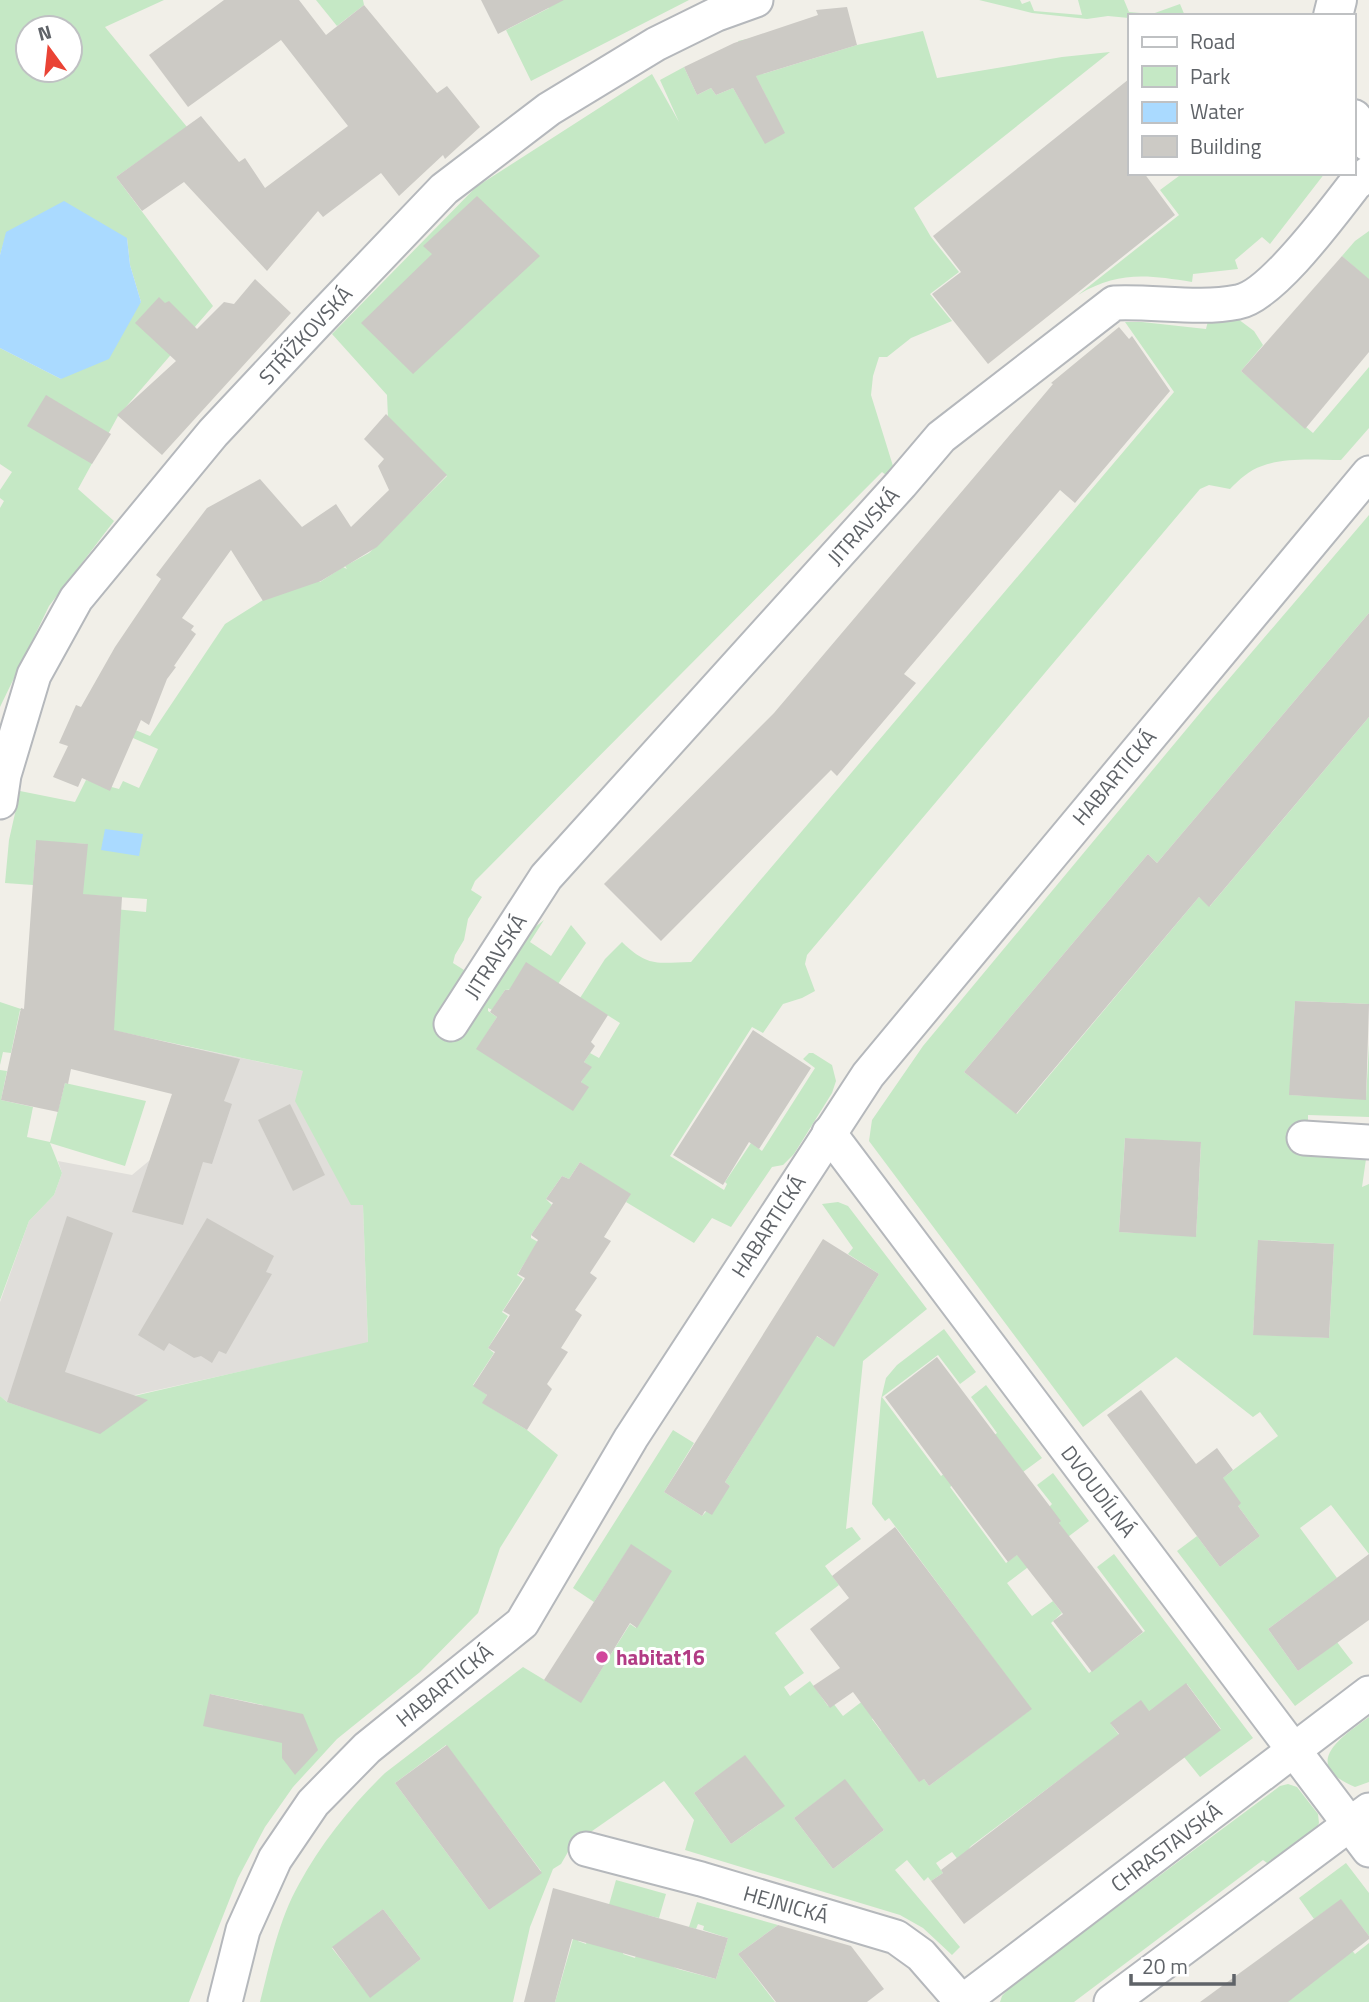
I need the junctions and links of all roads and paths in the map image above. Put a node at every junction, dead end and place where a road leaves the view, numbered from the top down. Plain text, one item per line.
1 (756, 0) edge
2 (715, 7) edge
3 (1355, 122) edge
4 (1369, 142) edge
5 (1369, 173) edge
6 (1369, 473) edge
7 (0, 802) edge
8 (451, 1024) dead end
9 (829, 1133) junction
10 (1304, 1138) dead end
11 (1369, 1142) edge
12 (1369, 1693) edge
13 (1294, 1750) junction
14 (1363, 1828) edge
15 (586, 1849) dead end
16 (225, 2002) edge
17 (962, 2002) edge
18 (1111, 2002) edge

1 - 2 street, STŘÍŽKOVSKÁ
2 - 7 street, STŘÍŽKOVSKÁ
3 - 4 street
5 - 8 street, JITRAVSKÁ
6 - 9 street, HABARTICKÁ
9 - 13 street, DVOUDÍLNÁ
9 - 16 street, HABARTICKÁ
10 - 11 street
12 - 13 street, CHRASTAVSKÁ
13 - 14 street, DVOUDÍLNÁ
13 - 17 street, CHRASTAVSKÁ
14 - 18 street
15 - 17 street, HEJNICKÁ

